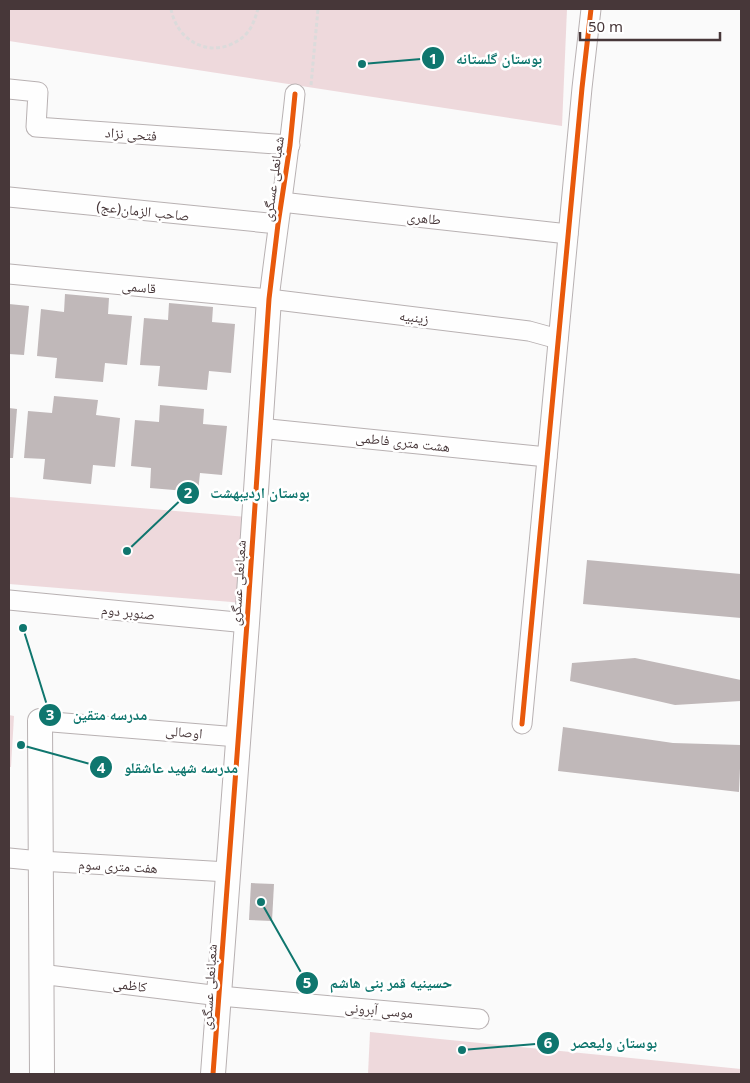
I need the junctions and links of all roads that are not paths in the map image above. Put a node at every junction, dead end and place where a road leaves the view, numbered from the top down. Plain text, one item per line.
1 (590, 9) edge
2 (9, 88) edge
3 (295, 94) road end
4 (290, 145) junction
5 (9, 197) edge
6 (281, 202) junction
7 (278, 224) junction
8 (568, 234) junction
9 (9, 274) edge
10 (269, 299) junction
11 (558, 339) junction
12 (259, 428) junction
13 (547, 457) junction
14 (9, 600) edge
15 (247, 623) junction
16 (40, 721) joint
17 (522, 724) dead end
18 (238, 737) junction
19 (9, 858) edge
20 (40, 861) junction
21 (228, 872) junction
22 (40, 974) junction
23 (220, 996) junction
24 (479, 1019) dead end
25 (42, 1074) edge
26 (213, 1074) edge

1 - 8 street
2 - 4 street, فتحی نزاد
3 - 4 street, شعبانعلی عسگری
4 - 6 street, شعبانعلی عسگری
5 - 7 street, صاحب الزمان(عج)
6 - 7 street, شعبانعلی عسگری
6 - 8 street, طاهری
7 - 10 street, شعبانعلی عسگری
8 - 11 street
9 - 10 street, قاسمی
10 - 11 street, زینبیه
10 - 12 street, شعبانعلی عسگری
11 - 13 street
12 - 13 street, هشت متری فاطمی
12 - 15 street, شعبانعلی عسگری
13 - 17 street
14 - 15 street, صنوبر دوم
15 - 18 street, شعبانعلی عسگری
16 - 18 street, اوصالی
16 - 20 street
18 - 21 street, شعبانعلی عسگری
19 - 20 street, هفت متری سوم
20 - 21 street, هفت متری سوم
20 - 22 street
21 - 23 street, شعبانعلی عسگری
22 - 23 street, کاظمی
22 - 25 street
23 - 24 street, موسی آبرونی
23 - 26 street, شعبانعلی عسگری

